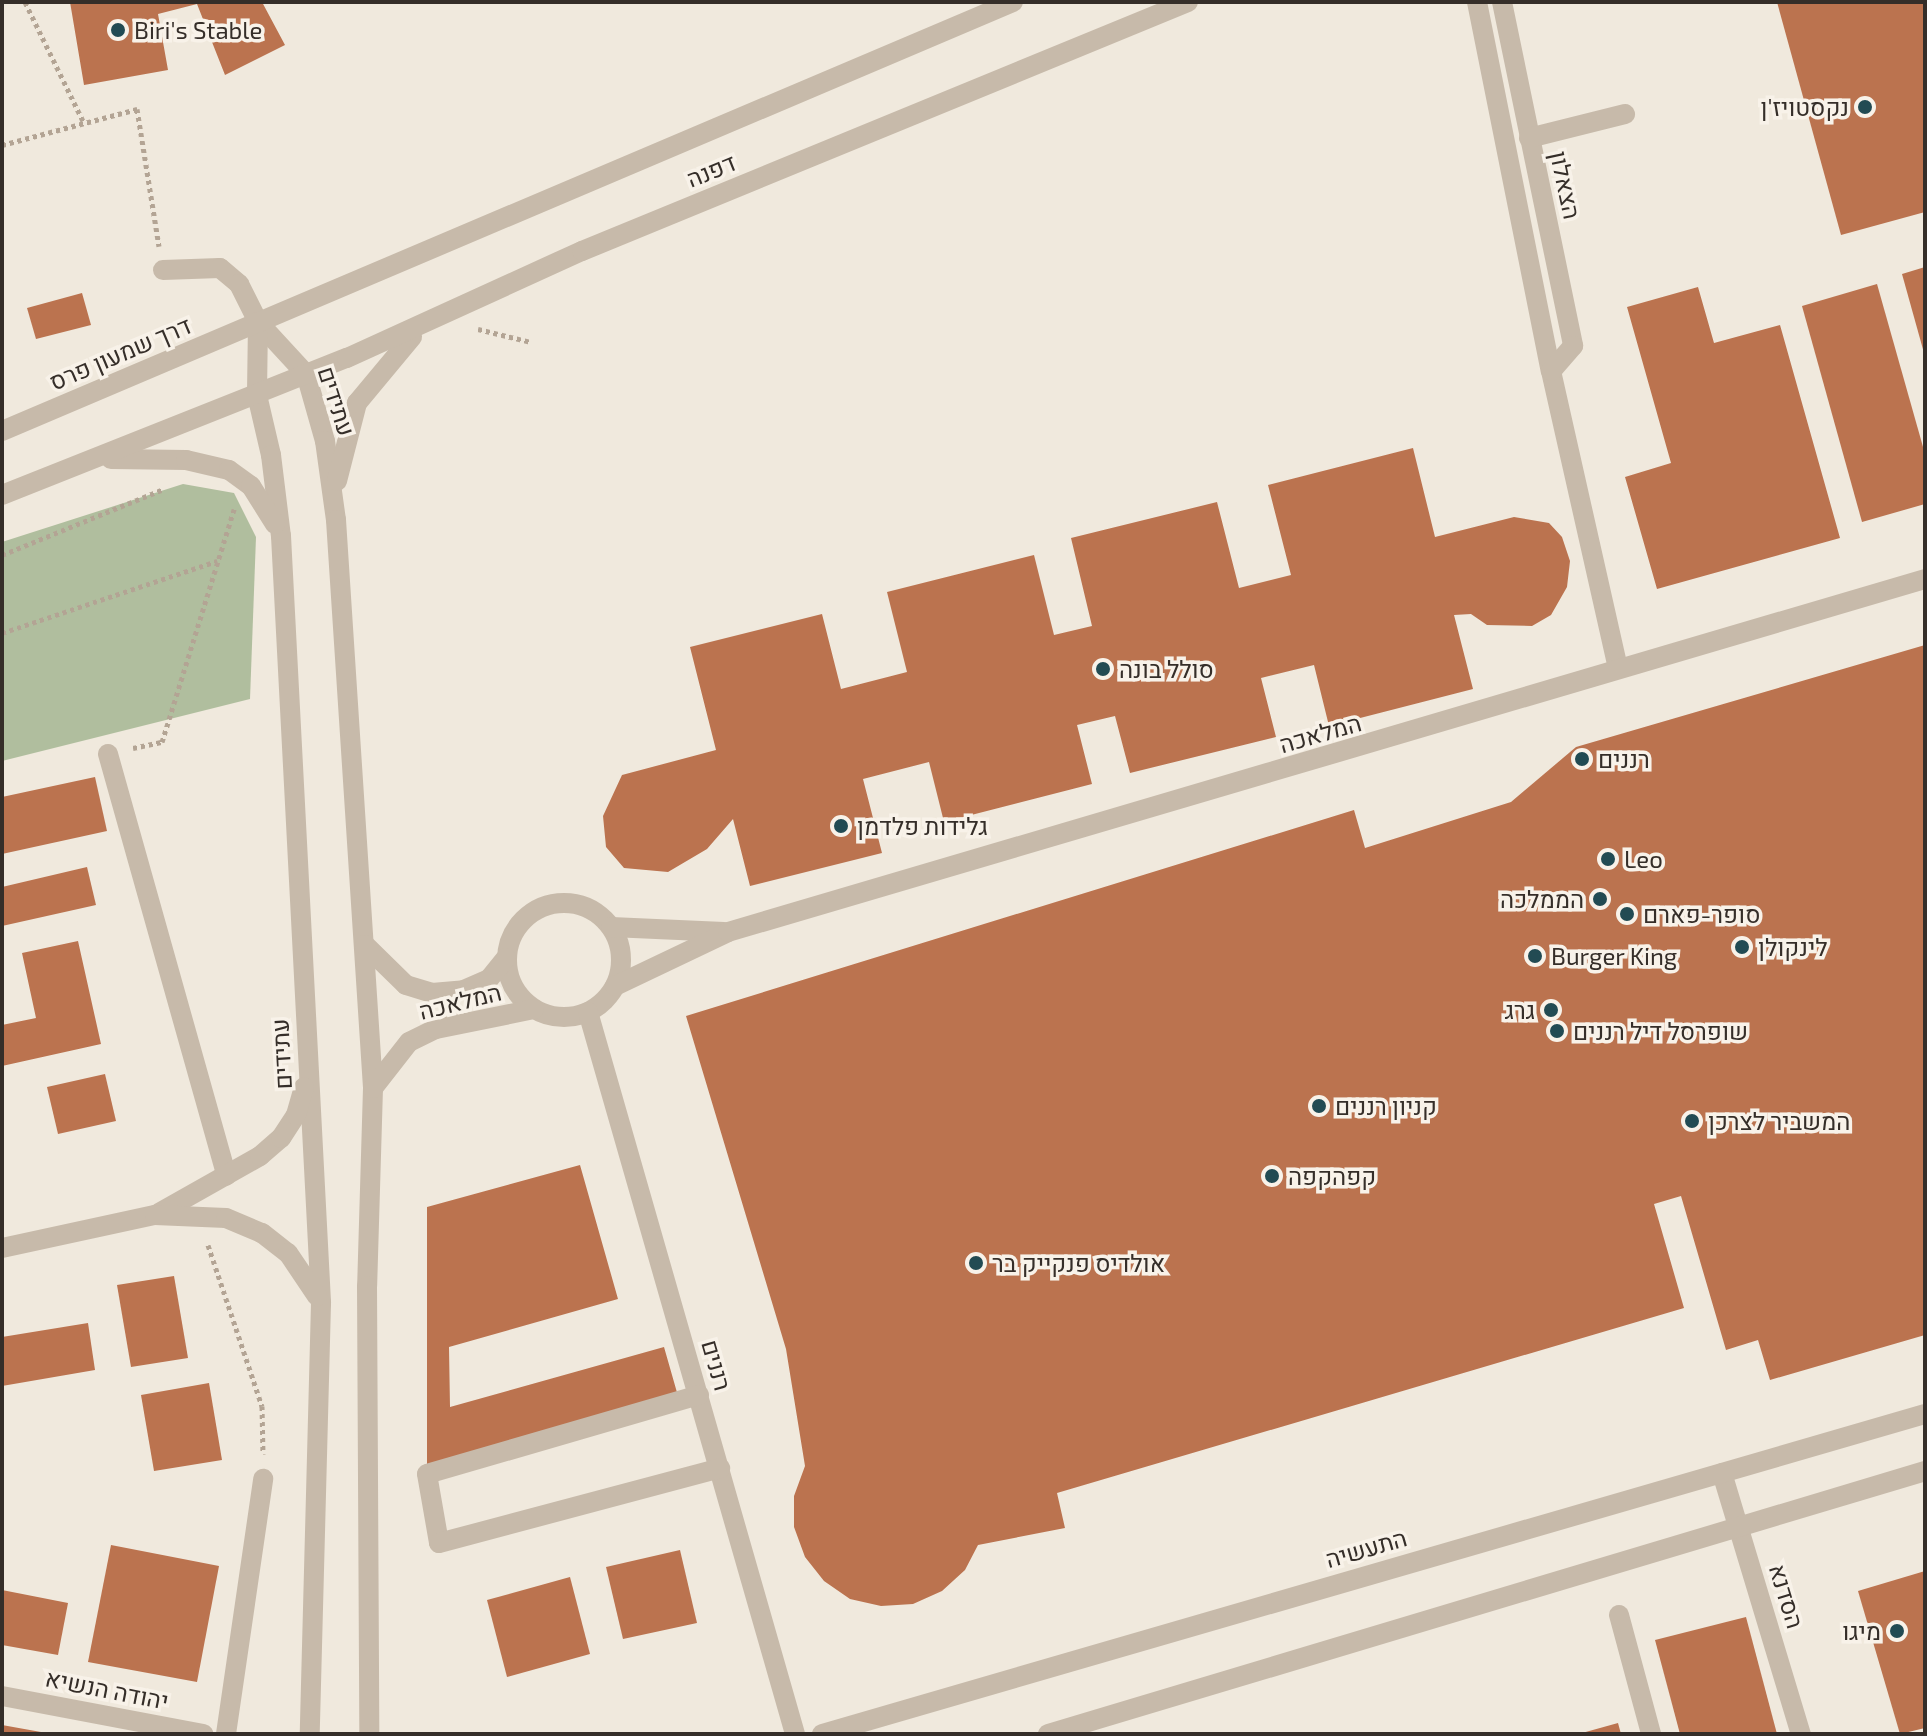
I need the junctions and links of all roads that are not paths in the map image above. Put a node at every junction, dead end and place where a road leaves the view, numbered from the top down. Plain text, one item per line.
1 (1013, 2) edge
2 (1188, 2) edge
3 (1477, 2) edge
4 (1502, 2) edge
5 (1625, 114) dead end
6 (1529, 138) junction
7 (163, 270) road end
8 (436, 320) junction
9 (258, 322) junction
10 (1551, 371) junction
11 (306, 374) junction
12 (257, 395) junction
13 (2, 431) edge
14 (95, 459) junction
15 (2, 495) edge
16 (333, 505) junction
17 (281, 536) junction
18 (1925, 579) edge
19 (1618, 669) junction
20 (108, 754) road end
21 (611, 927) junction
22 (728, 932) junction
23 (365, 945) junction
24 (506, 958) junction
25 (615, 986) junction
26 (534, 1009) junction
27 (588, 1012) junction
28 (307, 1064) junction
29 (373, 1088) junction
30 (227, 1176) junction
31 (155, 1215) junction
32 (2, 1248) edge
33 (321, 1303) junction
34 (699, 1395) junction
35 (1925, 1414) edge
36 (720, 1468) junction
37 (1925, 1471) edge
38 (1722, 1473) junction
39 (263, 1479) road end
40 (1738, 1526) junction
41 (1619, 1615) dead end
42 (2, 1696) edge
43 (203, 1734) edge
44 (226, 1734) edge
45 (310, 1734) edge
46 (369, 1734) edge
47 (795, 1734) edge
48 (822, 1734) edge
49 (1048, 1734) edge
50 (1651, 1734) edge
51 (1801, 1734) edge

1 - 9 street, דפנה
2 - 8 street, דפנה
3 - 10 street
4 - 6 street, הצאלון
5 - 6 street
6 - 10 street, הצאלון
7 - 9 street
8 - 11 street, דפנה
8 - 16 street
9 - 11 street, עתידים
9 - 12 street, עתידים
9 - 13 street, דרך שמעון פרס
10 - 19 street
11 - 12 street, דפנה
11 - 16 street, עתידים
12 - 14 street
12 - 17 street, עתידים
14 - 15 street
14 - 17 street
16 - 23 street, עתידים
17 - 28 street, עתידים
18 - 19 street, המלאכה
19 - 22 street, המלאכה
20 - 30 street
21 - 22 street, המלאכה
21 - 24 street
21 - 25 street
22 - 25 street, המלאכה
23 - 24 street, המלאכה
23 - 29 street, עתידים
24 - 26 street
25 - 27 street
26 - 27 street
26 - 29 street, המלאכה
27 - 34 street, רננים
28 - 30 street
28 - 33 street, עתידים
29 - 46 street, עתידים
30 - 31 street
31 - 32 street
31 - 33 street
33 - 45 street, עתידים
34 - 36 street, רננים
34 - 36 street
35 - 38 street, התעשיה
36 - 47 street, רננים
37 - 40 street
38 - 40 street, הסדנא
38 - 48 street, התעשיה
39 - 44 street
40 - 49 street
40 - 51 street, הסדנא
41 - 50 street
42 - 43 street, יהודה הנשיא

